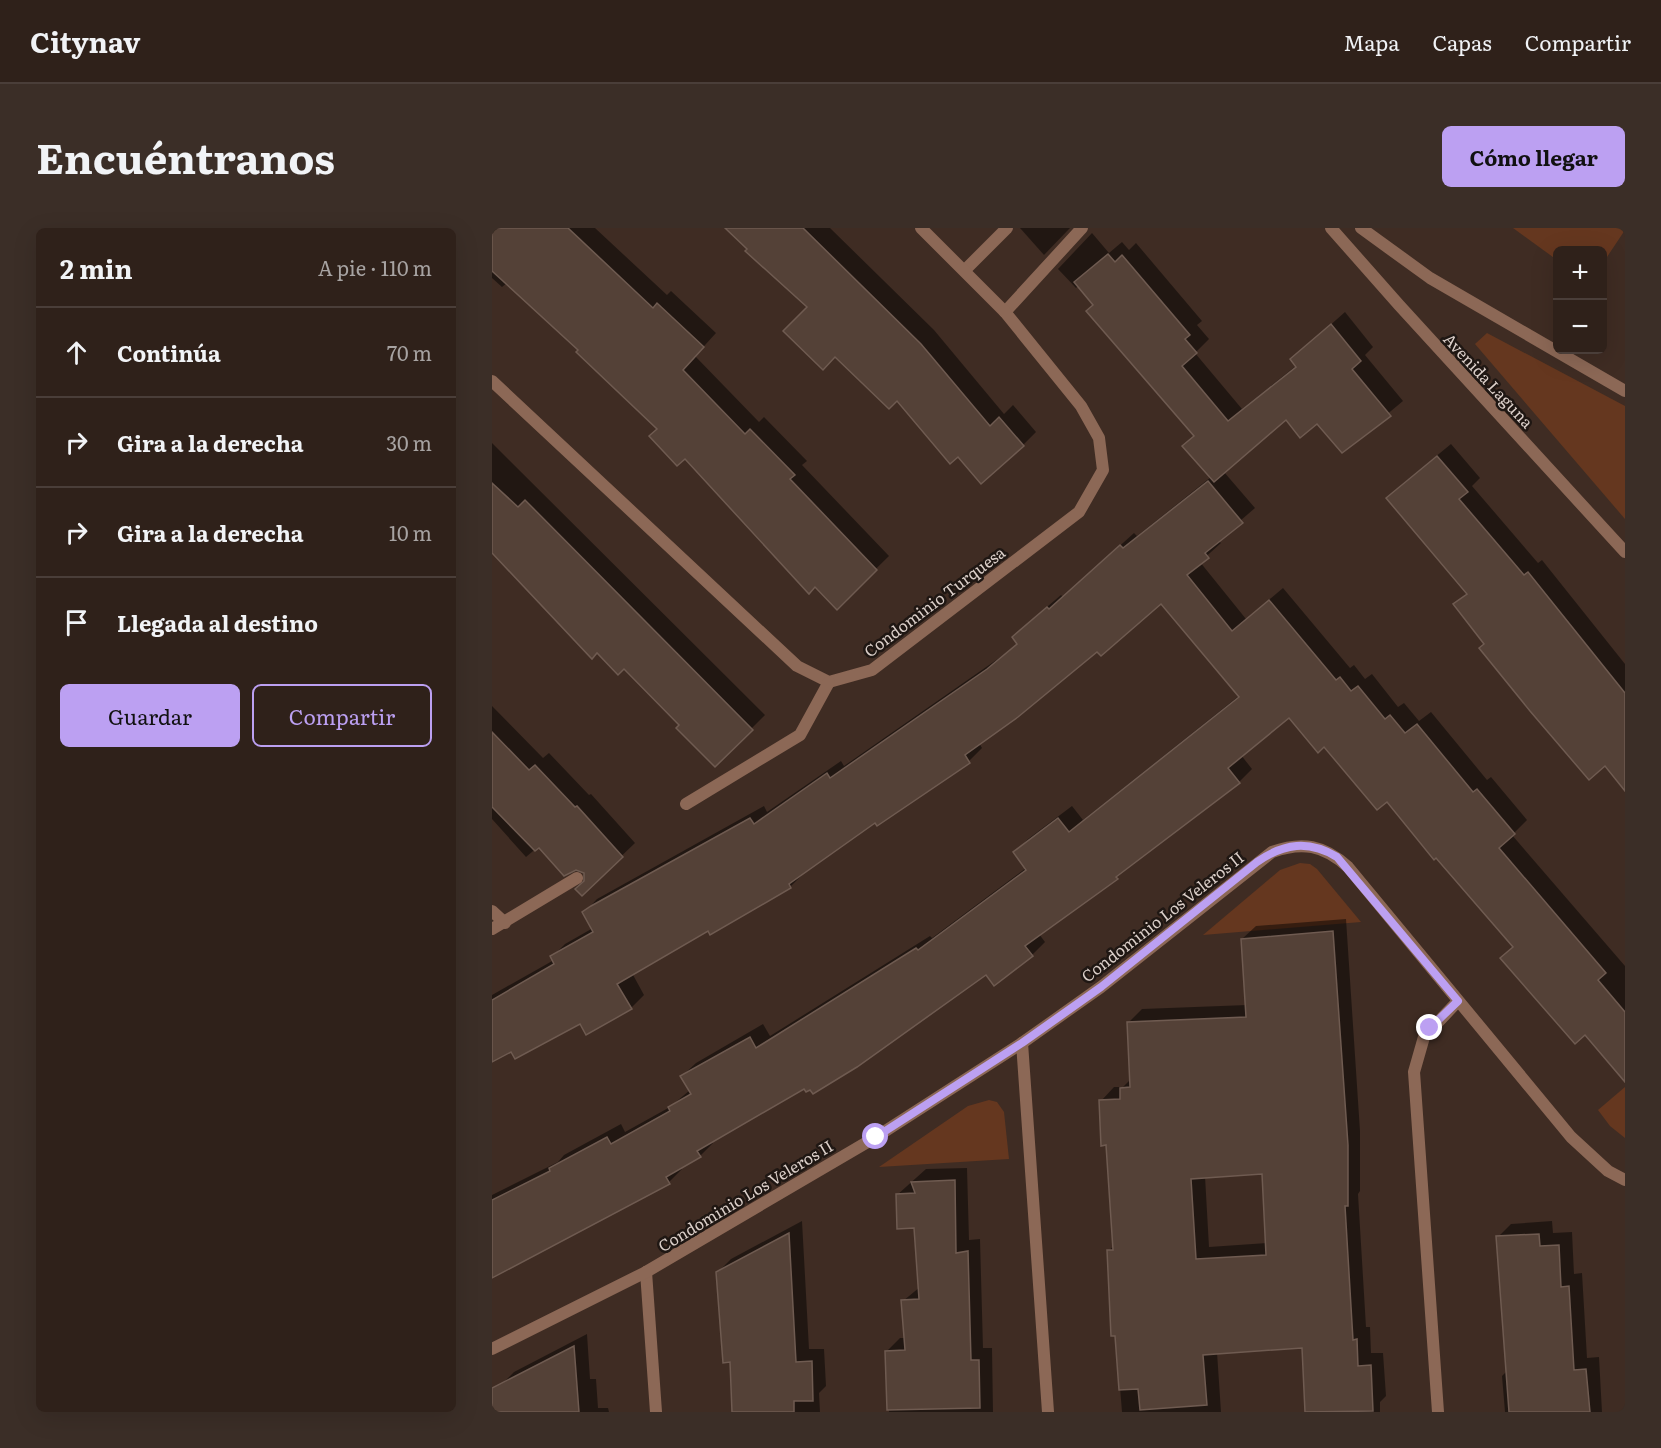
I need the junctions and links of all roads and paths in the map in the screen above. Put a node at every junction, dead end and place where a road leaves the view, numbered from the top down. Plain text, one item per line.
1 (921, 228) edge
2 (1007, 228) edge
3 (1082, 228) edge
4 (1331, 228) edge
5 (1361, 228) edge
6 (965, 270) junction
7 (1005, 312) junction
8 (492, 381) edge
9 (1625, 391) edge
10 (1625, 552) edge
11 (829, 682) junction
12 (686, 804) dead end
13 (577, 878) dead end
14 (492, 911) edge
15 (505, 923) junction
16 (492, 929) edge
17 (1458, 1001) junction
18 (1022, 1043) junction
19 (1625, 1180) edge
20 (646, 1272) junction
21 (492, 1348) edge
22 (656, 1412) edge
23 (1048, 1412) edge
24 (1438, 1412) edge

1 - 6 street, Condominio Turquesa
2 - 6 street
3 - 7 street
4 - 10 street, Avenida Laguna
5 - 9 street
6 - 7 street, Condominio Turquesa
7 - 11 street, Condominio Turquesa
8 - 11 street
11 - 12 street
13 - 15 street
14 - 15 street
15 - 16 street
17 - 18 street, Condominio Los Veleros II
17 - 19 street, Condominio Los Veleros II
17 - 24 street
18 - 20 street, Condominio Los Veleros II
18 - 23 street
20 - 21 street, Condominio Los Veleros II
20 - 22 street

